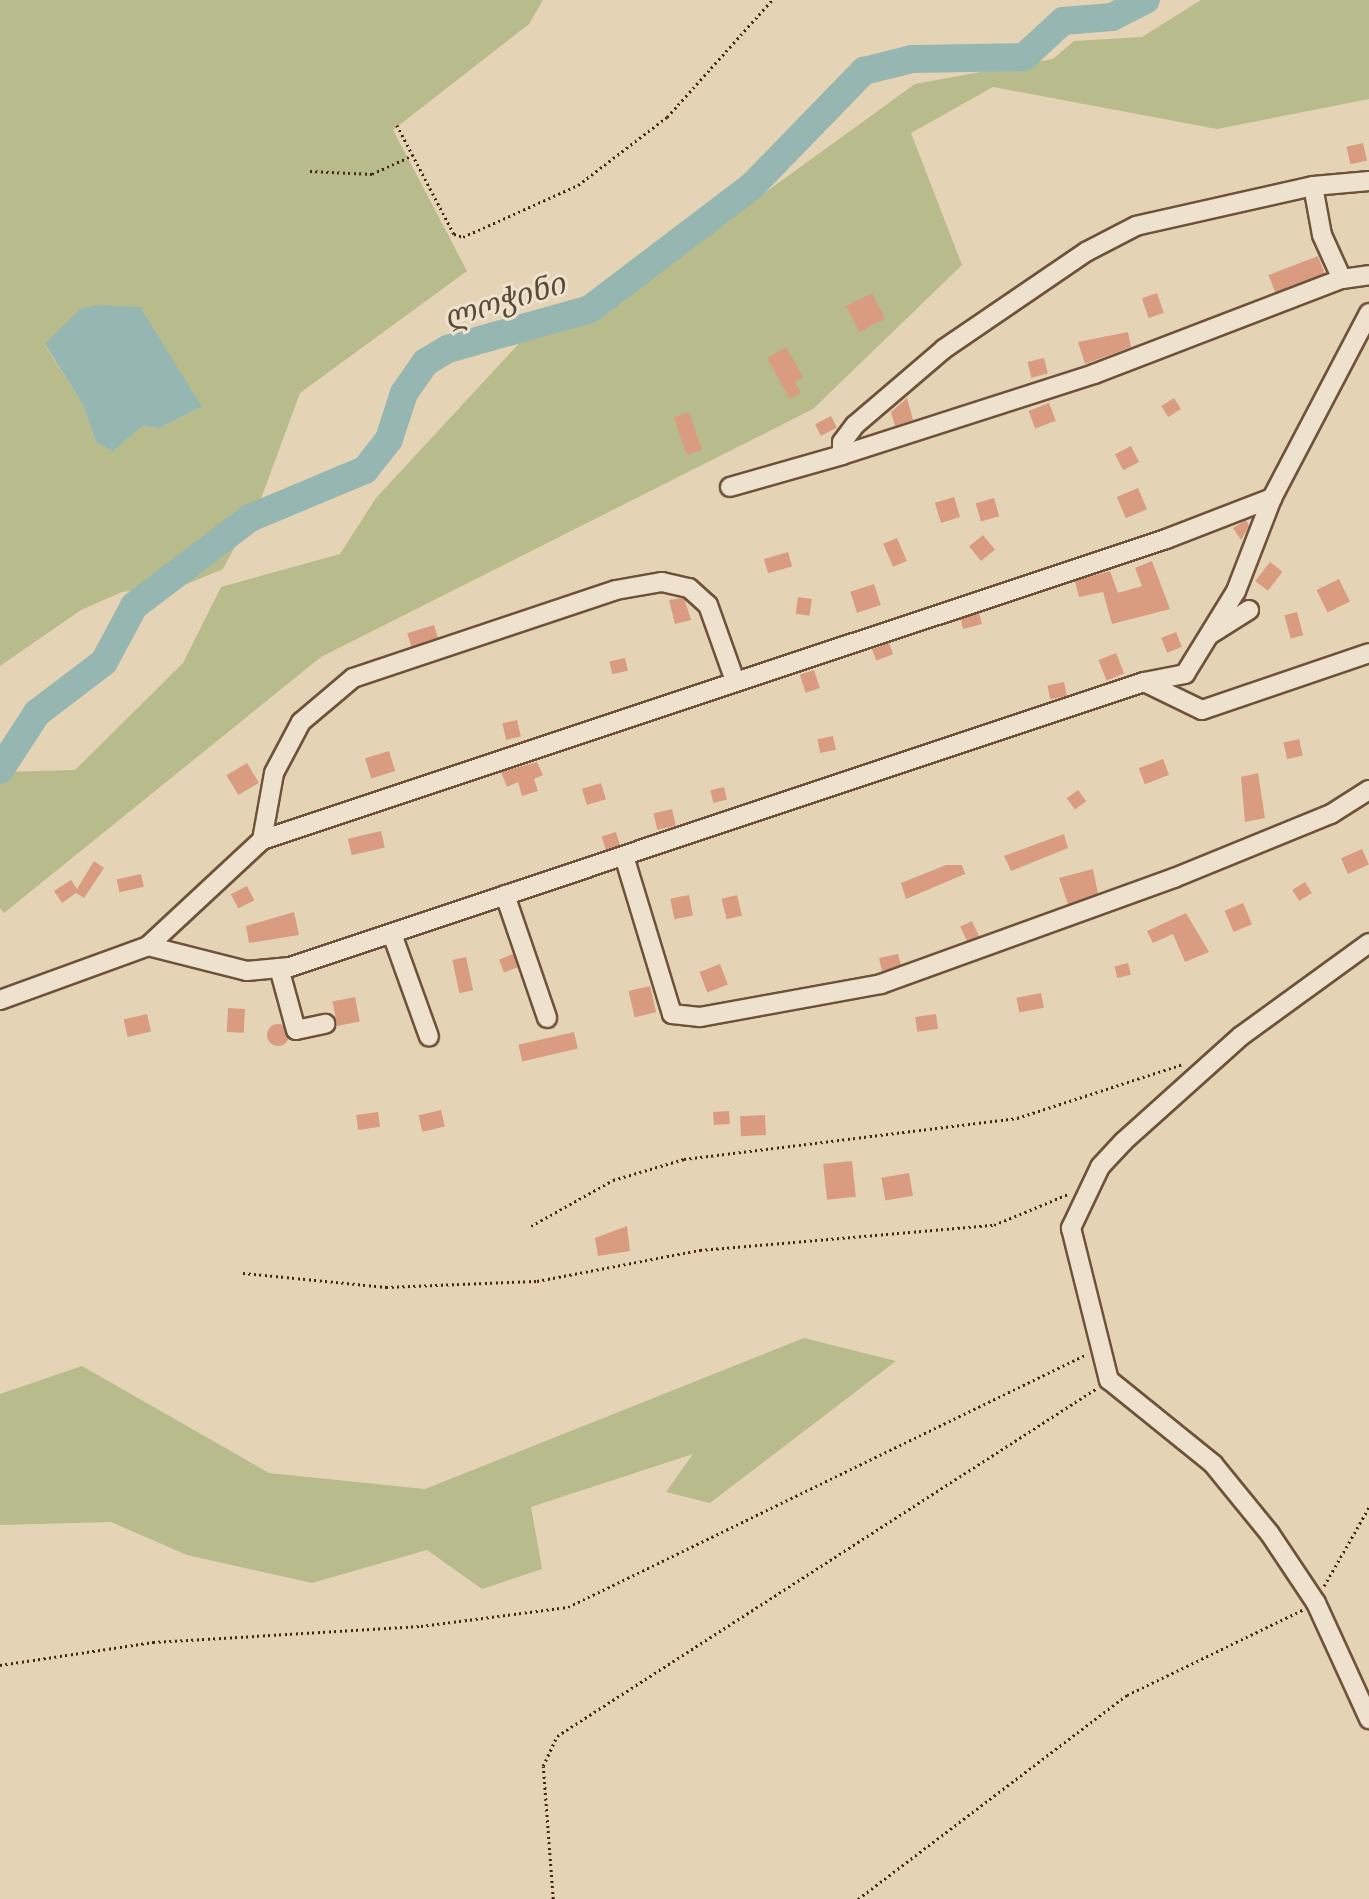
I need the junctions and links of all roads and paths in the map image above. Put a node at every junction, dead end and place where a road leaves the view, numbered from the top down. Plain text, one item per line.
1 (772, 0) edge
2 (397, 125) dead end
3 (413, 155) junction
4 (310, 171) dead end
5 (1369, 181) edge
6 (1313, 186) junction
7 (1369, 275) edge
8 (1342, 279) junction
9 (1369, 313) edge
10 (842, 455) junction
11 (730, 488) dead end
12 (1272, 498) junction
13 (1249, 610) dead end
14 (1210, 634) junction
15 (1369, 653) edge
16 (734, 678) junction
17 (1144, 681) junction
18 (1369, 790) edge
19 (262, 840) junction
20 (624, 856) junction
21 (505, 895) junction
22 (392, 934) junction
23 (1369, 943) edge
24 (148, 946) junction
25 (279, 968) junction
26 (0, 1000) edge
27 (547, 1017) dead end
28 (325, 1024) dead end
29 (429, 1037) dead end
30 (1187, 1062) dead end
31 (1070, 1193) dead end
32 (531, 1226) dead end
33 (243, 1273) dead end
34 (1101, 1348) junction
35 (1109, 1380) junction
36 (1369, 1507) edge
37 (1316, 1603) junction
38 (0, 1665) edge
39 (1369, 1719) edge
40 (553, 1899) edge
41 (858, 1899) edge

1 - 3 path
2 - 3 path
3 - 4 path
5 - 6 street
6 - 8 street
6 - 10 street
7 - 8 street
8 - 10 street
9 - 12 street
10 - 11 street
12 - 14 street
12 - 16 street
13 - 14 street
14 - 17 street
15 - 17 street
16 - 19 street
16 - 19 street
17 - 20 street
18 - 20 street
19 - 24 street
20 - 21 street
21 - 22 street
21 - 27 street
22 - 25 street
22 - 29 street
23 - 34 street
24 - 25 street
24 - 26 street
25 - 28 street
30 - 32 path
31 - 33 path
34 - 35 street
34 - 38 path
35 - 37 street
35 - 40 path
36 - 37 path
37 - 39 street
37 - 41 path

